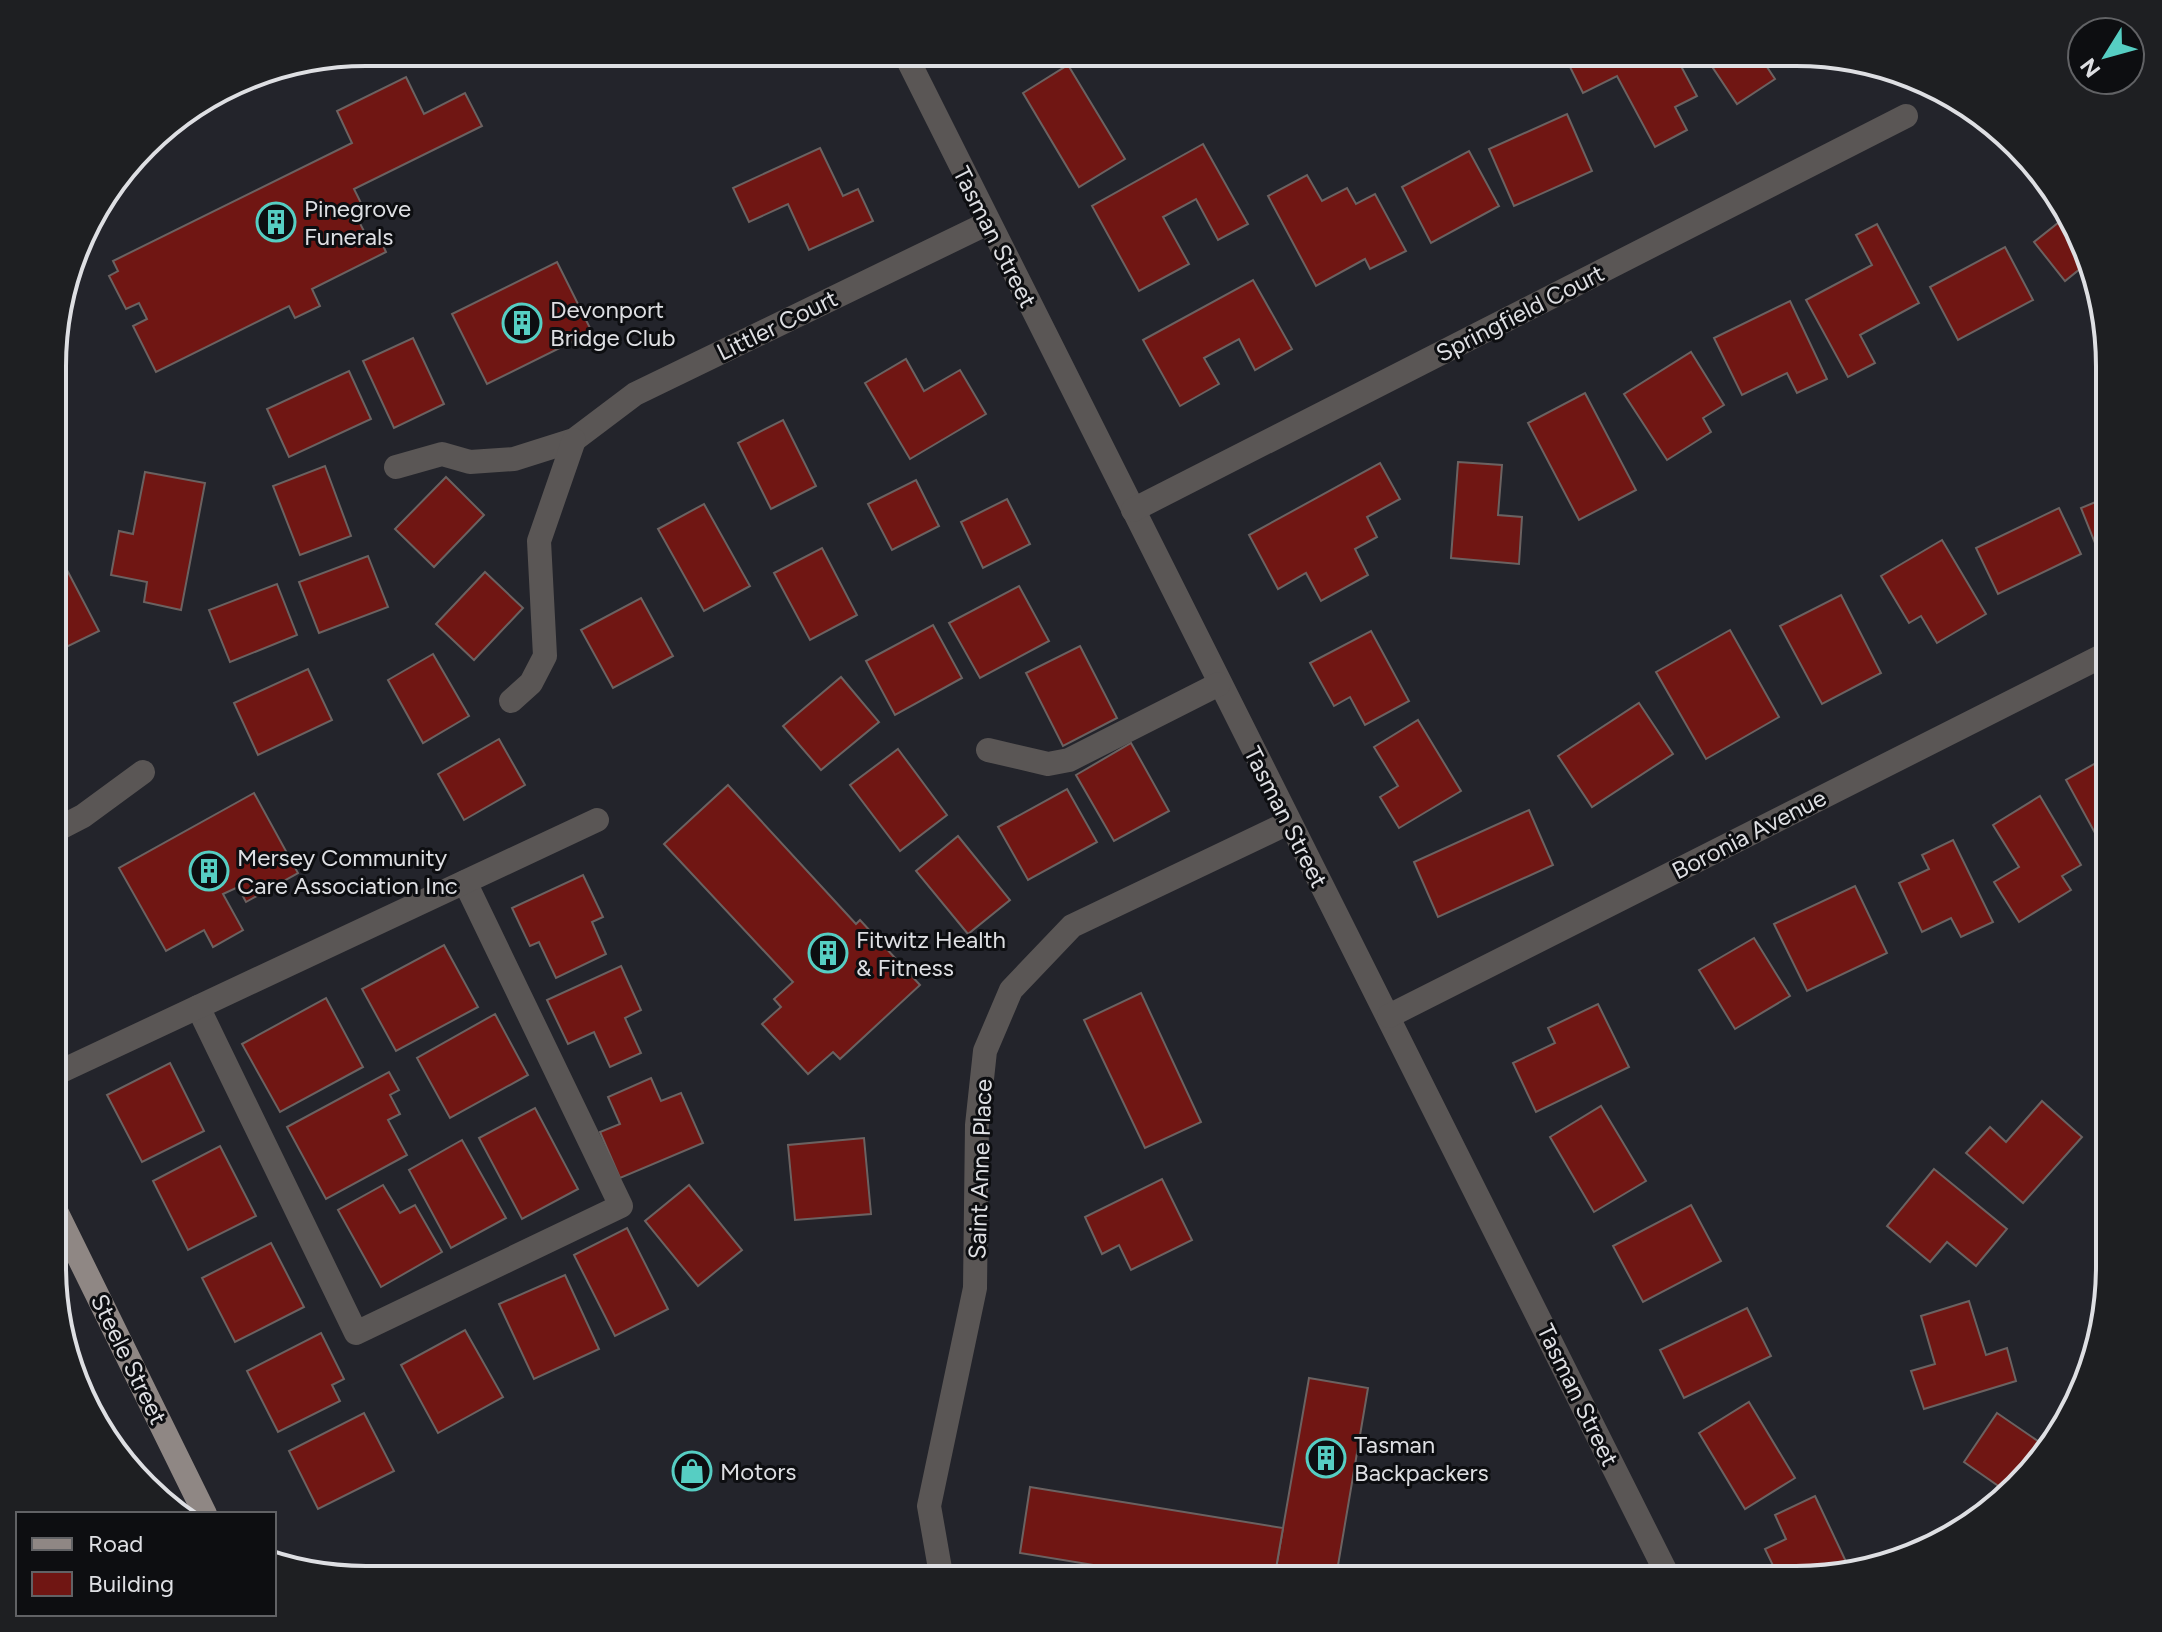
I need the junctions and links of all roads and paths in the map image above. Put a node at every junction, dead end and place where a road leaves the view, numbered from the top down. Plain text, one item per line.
1 (911, 66) edge
2 (1906, 116) dead end
3 (988, 223) junction
4 (574, 440) junction
5 (396, 467) dead end
6 (1133, 510) junction
7 (2096, 659) edge
8 (1219, 684) junction
9 (511, 701) dead end
10 (988, 750) dead end
11 (143, 772) dead end
12 (597, 820) dead end
13 (1288, 823) junction
14 (66, 825) edge
15 (465, 882) junction
16 (198, 1007) junction
17 (1389, 1016) junction
18 (66, 1069) edge
19 (66, 1231) edge
20 (204, 1512) edge
21 (940, 1566) edge
22 (1663, 1566) edge

1 - 3 street, Tasman Street
2 - 6 street, Springfield Court
3 - 4 street, Littler Court
3 - 6 street, Tasman Street
4 - 5 street
4 - 9 street
6 - 8 street, Tasman Street
7 - 17 street, Boronia Avenue
8 - 10 street
8 - 13 street, Tasman Street
11 - 14 street
12 - 15 street
13 - 17 street, Tasman Street
13 - 21 street, Saint Anne Place
15 - 16 street
15 - 16 street
16 - 18 street
17 - 22 street, Tasman Street
19 - 20 main road, Steele Street

